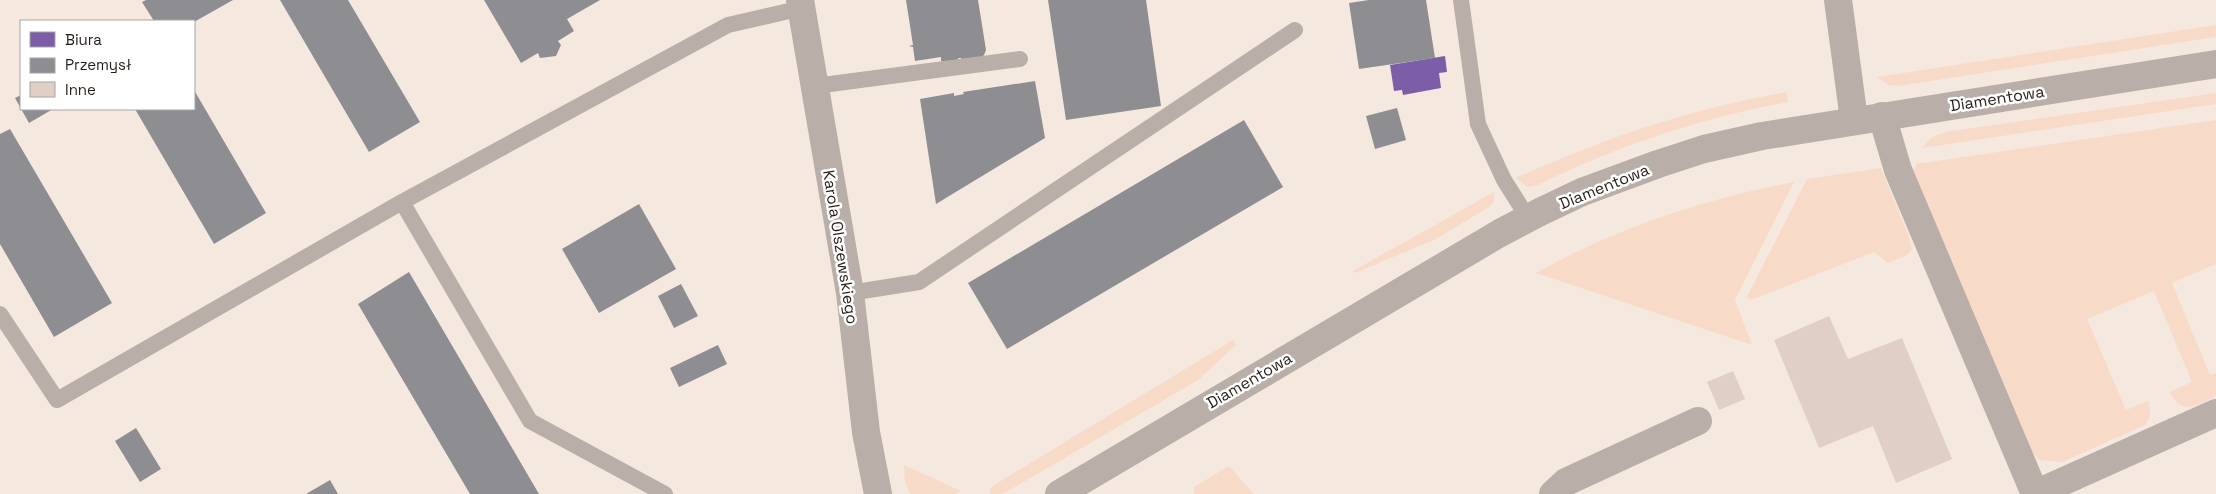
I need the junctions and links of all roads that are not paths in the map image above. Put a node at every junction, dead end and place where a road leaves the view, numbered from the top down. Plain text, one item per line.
1 (1461, 0) edge
2 (1838, 0) edge
3 (801, 4) edge
4 (1295, 30) dead end
5 (1020, 59) dead end
6 (2216, 64) edge
7 (815, 86) junction
8 (1882, 116) junction
9 (1854, 120) junction
10 (402, 202) junction
11 (1528, 218) junction
12 (850, 293) junction
13 (0, 314) edge
14 (2216, 414) edge
15 (1698, 421) dead end
16 (665, 494) edge
17 (878, 494) edge
18 (1059, 494) edge
19 (1553, 494) edge
20 (2035, 494) edge

1 - 11 lane
2 - 9 street
3 - 7 street, Karola Olszewskiego
3 - 10 lane
4 - 12 lane
5 - 7 lane
6 - 8 street, Diamentowa
7 - 12 street, Karola Olszewskiego
8 - 9 street, Diamentowa
8 - 20 street
9 - 11 street, Diamentowa
10 - 13 lane
10 - 16 lane
11 - 18 street, Diamentowa
12 - 17 street, Karola Olszewskiego
14 - 20 street
15 - 19 street

